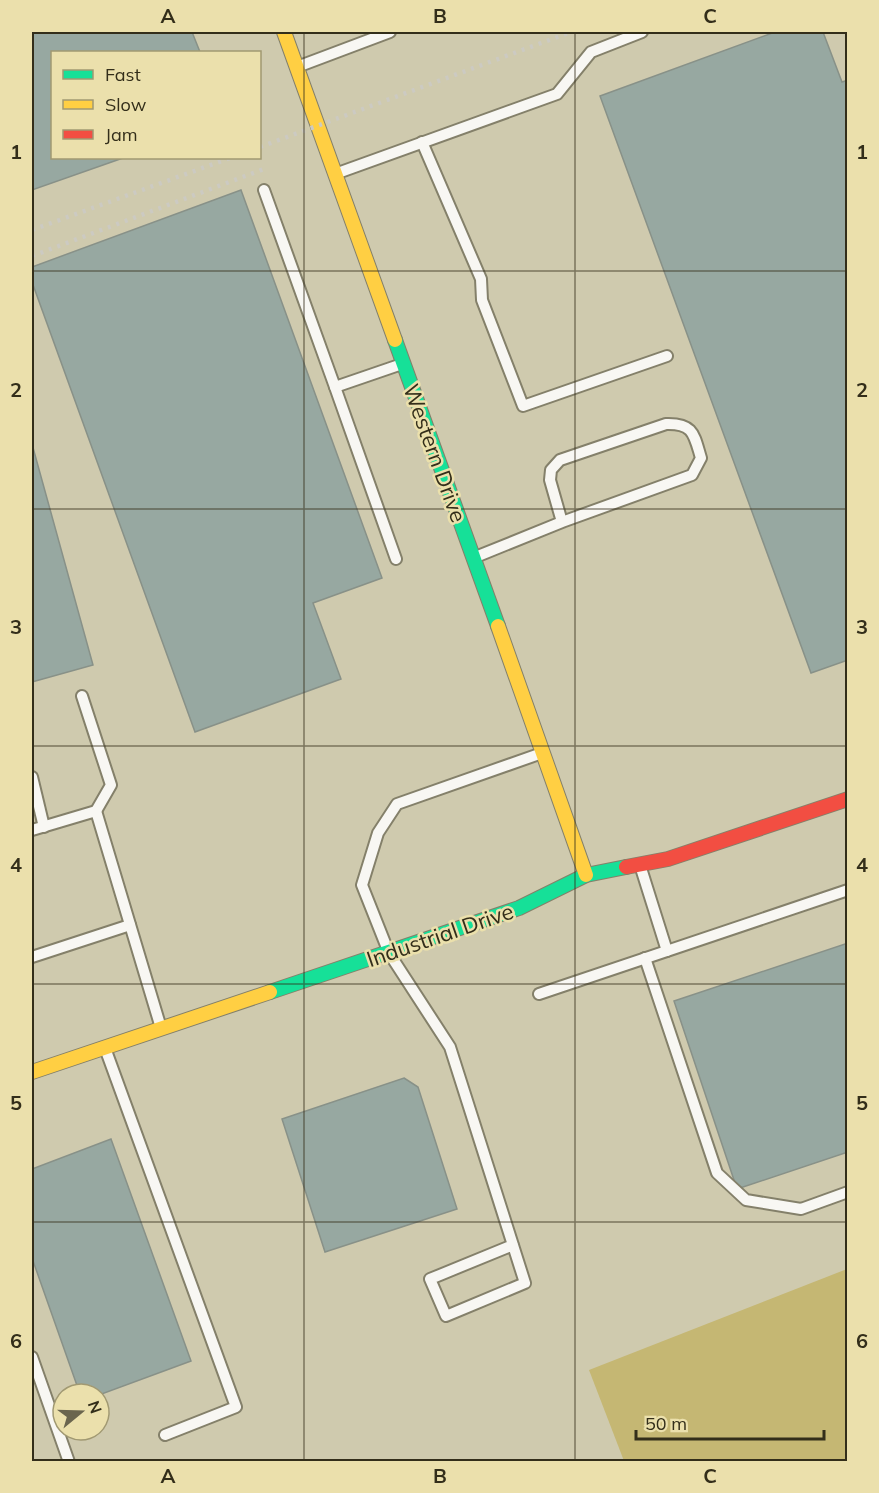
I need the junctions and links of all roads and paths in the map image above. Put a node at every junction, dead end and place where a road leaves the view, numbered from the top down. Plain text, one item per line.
1 (284, 32) edge
2 (390, 32) edge
3 (642, 32) edge
4 (297, 67) junction
5 (422, 142) junction
6 (335, 174) junction
7 (264, 190) dead end
8 (667, 356) dead end
9 (403, 364) junction
10 (335, 387) junction
11 (562, 522) junction
12 (473, 558) junction
13 (396, 559) dead end
14 (82, 696) dead end
15 (544, 753) junction
16 (32, 777) edge
17 (848, 799) edge
18 (96, 812) junction
19 (44, 827) junction
20 (32, 831) edge
21 (639, 864) junction
22 (586, 875) junction
23 (848, 890) edge
24 (130, 925) junction
25 (667, 951) junction
26 (389, 953) junction
27 (32, 957) edge
28 (645, 958) junction
29 (539, 994) dead end
30 (161, 1029) junction
31 (105, 1048) junction
32 (32, 1072) edge
33 (848, 1192) edge
34 (513, 1245) junction
35 (32, 1357) edge
36 (165, 1435) dead end
37 (69, 1461) edge

1 - 4 street, Western Drive
2 - 4 lane
3 - 5 lane
4 - 6 street, Western Drive
5 - 6 lane
5 - 8 lane
6 - 9 street, Western Drive
7 - 10 lane
9 - 10 lane
9 - 12 street, Western Drive
10 - 13 lane
11 - 11 lane
11 - 12 lane
12 - 15 street, Western Drive
14 - 18 lane
15 - 22 street, Western Drive
15 - 26 lane
16 - 19 lane
17 - 21 street, Industrial Drive
18 - 19 lane
18 - 24 lane
19 - 20 lane
21 - 22 street, Industrial Drive
21 - 25 lane
22 - 26 street, Industrial Drive
23 - 25 lane
24 - 27 lane
24 - 30 lane
25 - 28 lane
26 - 30 street, Industrial Drive
26 - 34 lane
28 - 29 lane
28 - 33 lane
30 - 31 street, Industrial Drive
31 - 32 street, Industrial Drive
31 - 36 lane
34 - 34 lane
35 - 37 lane

